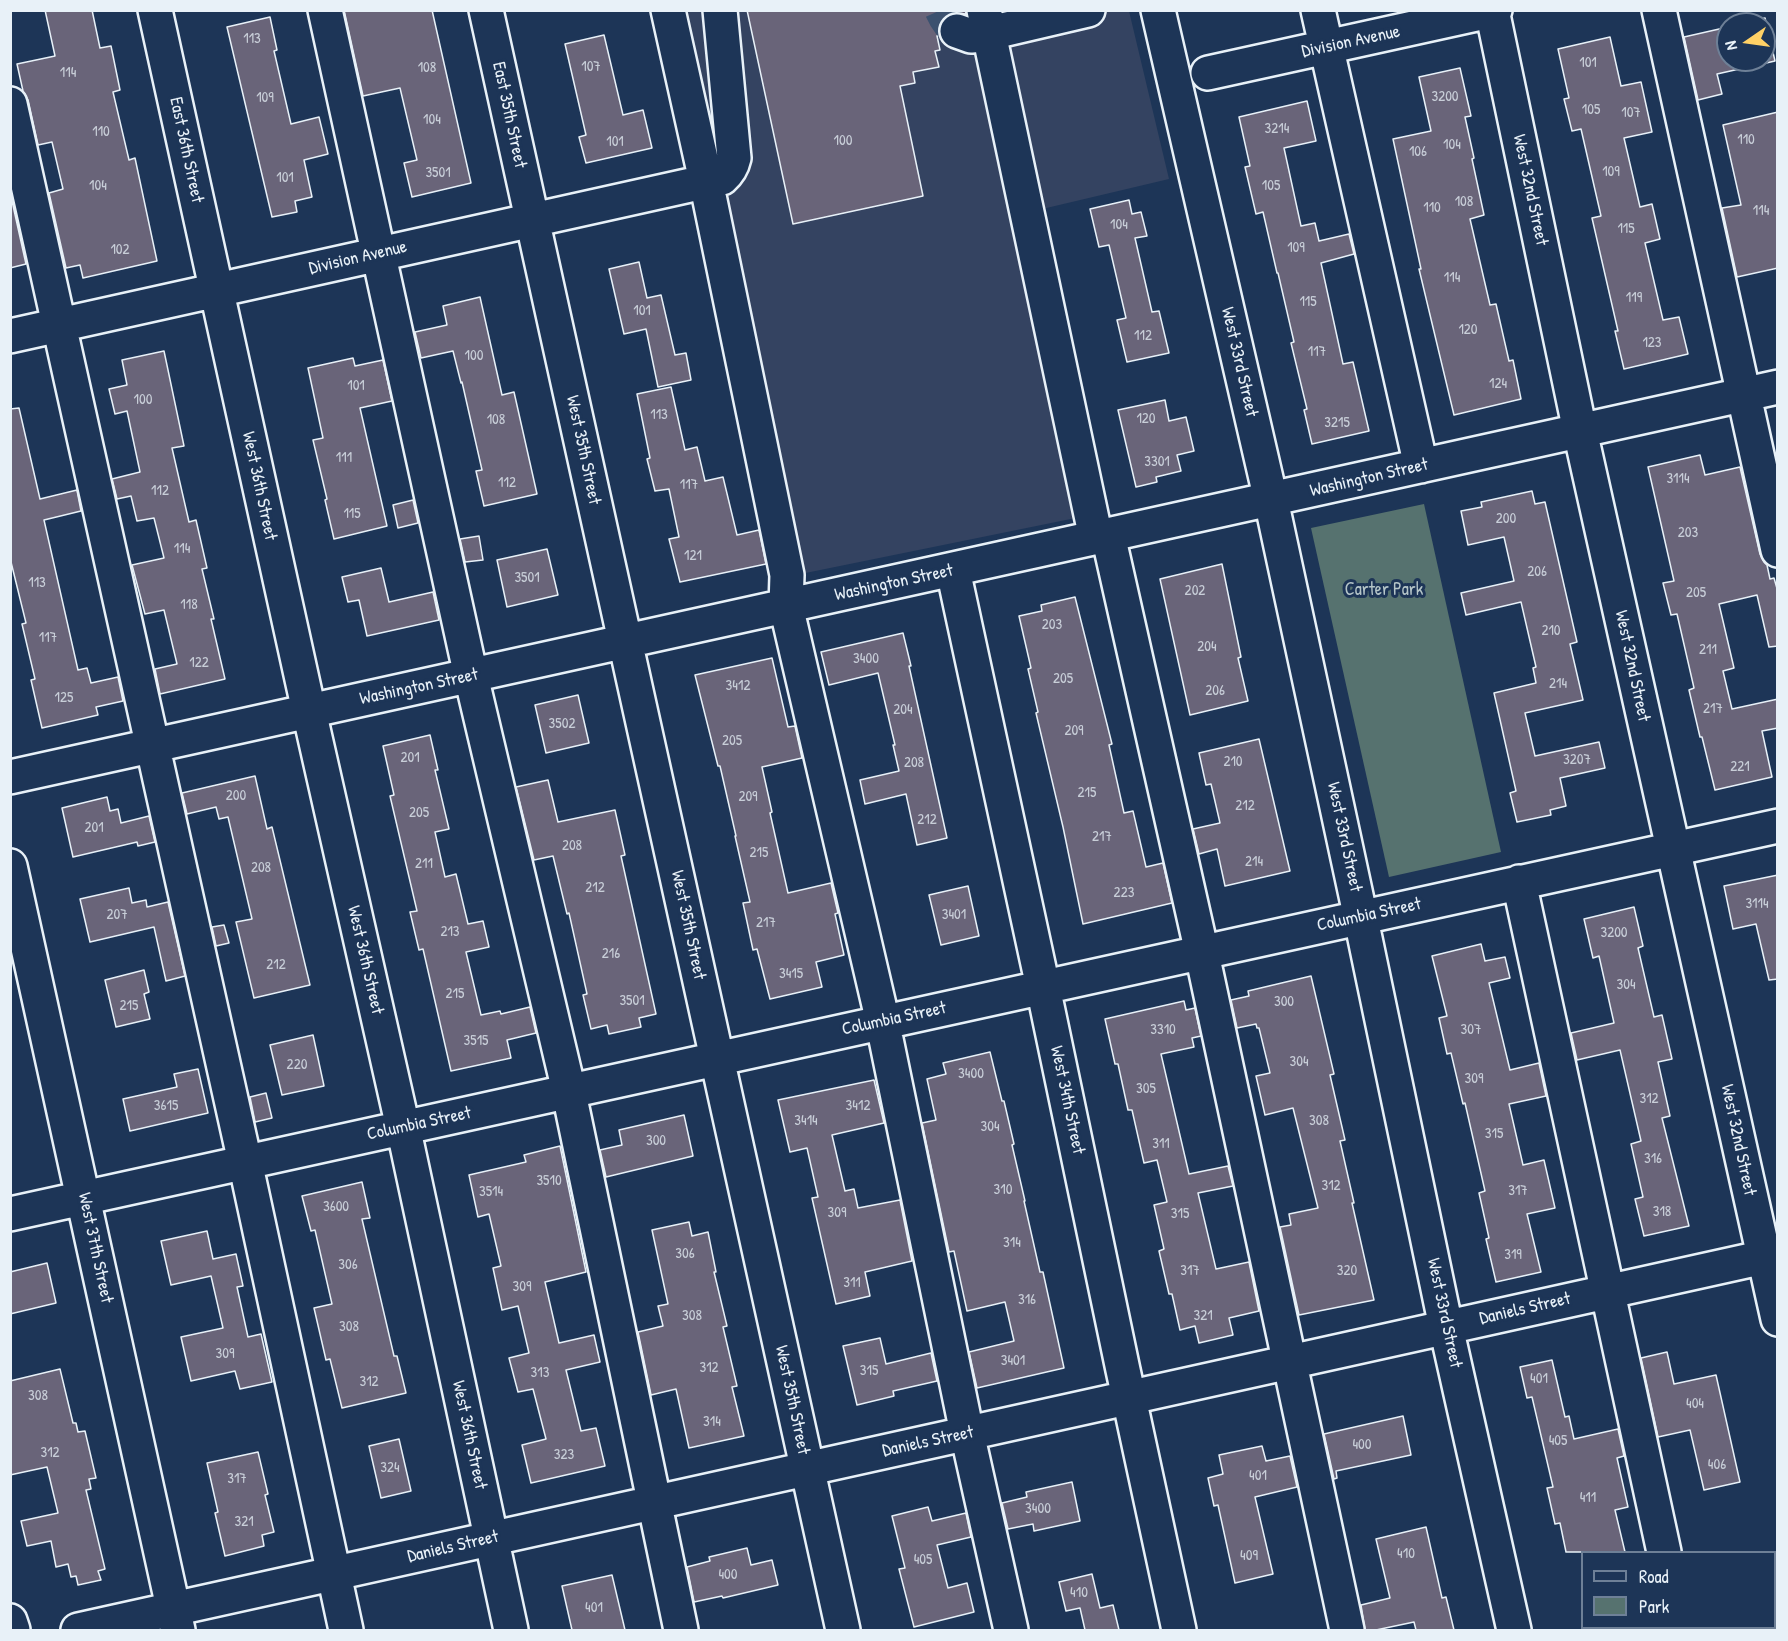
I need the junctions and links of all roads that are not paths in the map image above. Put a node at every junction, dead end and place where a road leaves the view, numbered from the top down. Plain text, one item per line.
1 (155, 10) edge
2 (325, 10) edge
3 (486, 10) edge
4 (668, 10) edge
5 (720, 10) edge
6 (1088, 10) edge
7 (1158, 10) edge
8 (1318, 10) edge
9 (1659, 10) edge
10 (1493, 11) edge
11 (977, 25) edge
12 (1327, 47) junction
13 (1208, 73) dead end
14 (10, 104) edge
15 (706, 181) junction
16 (532, 220) junction
17 (379, 254) junction
18 (216, 290) junction
19 (59, 325) junction
20 (10, 336) edge
21 (1778, 387) edge
22 (1744, 395) junction
23 (1580, 431) junction
24 (1421, 466) junction
25 (1271, 500) junction
26 (1102, 536) junction
27 (1778, 550) edge
28 (953, 570) junction
29 (786, 606) junction
30 (625, 642) junction
31 (471, 676) junction
32 (309, 711) junction
33 (152, 746) junction
34 (10, 777) edge
35 (1778, 826) edge
36 (1673, 849) junction
37 (10, 866) edge
38 (1519, 882) junction
39 (1361, 917) junction
40 (1201, 952) junction
41 (1043, 987) junction
42 (883, 1022) junction
43 (717, 1058) junction
44 (568, 1091) junction
45 (403, 1127) junction
46 (244, 1162) junction
47 (83, 1198) junction
48 (10, 1214) edge
49 (1770, 1255) edge
50 (1607, 1291) junction
51 (1778, 1319) edge
52 (1446, 1327) junction
53 (1288, 1362) junction
54 (1128, 1398) junction
55 (967, 1433) junction
56 (807, 1469) junction
57 (654, 1503) junction
58 (491, 1539) junction
59 (1664, 1551) edge
60 (334, 1574) junction
61 (176, 1620) edge
62 (10, 1621) edge
63 (13, 1630) edge
64 (78, 1630) edge
65 (346, 1630) edge
66 (511, 1630) edge
67 (681, 1630) edge
68 (843, 1630) edge
69 (1011, 1630) edge
70 (1179, 1630) edge
71 (1347, 1630) edge
72 (1514, 1630) edge

1 - 18 street, East 36th Street
2 - 17 street
3 - 16 street, East 35th Street
4 - 15 street
5 - 15 street, Division Avenue
6 - 11 street
7 - 25 street, West 33rd Street
8 - 12 street
9 - 22 street
10 - 12 street, Division Avenue
10 - 23 street, West 32nd Street
11 - 26 street
12 - 13 street, Division Avenue
12 - 24 street
14 - 19 street
15 - 16 street, Division Avenue
15 - 29 street
16 - 17 street, Division Avenue
16 - 30 street, West 35th Street
17 - 18 street, Division Avenue
17 - 31 street
18 - 19 street, Division Avenue
18 - 32 street, West 36th Street
19 - 20 street, Division Avenue
19 - 33 street
21 - 22 street, Washington Street
22 - 23 street, Washington Street
22 - 27 street
23 - 24 street, Washington Street
23 - 36 street, West 32nd Street
24 - 25 street, Washington Street
25 - 26 street, Washington Street
25 - 39 street, West 33rd Street
26 - 28 street, Washington Street
26 - 40 street
28 - 29 street, Washington Street
28 - 41 street, West 34th Street
29 - 30 street, Washington Street
29 - 42 street
30 - 31 street, Washington Street
30 - 43 street, West 35th Street
31 - 32 street, Washington Street
31 - 44 street
32 - 33 street, Washington Street
32 - 45 street, West 36th Street
33 - 34 street, Washington Street
33 - 46 street
35 - 36 street, Columbia Street
36 - 38 street, Columbia Street
36 - 49 street, West 32nd Street
37 - 47 street, West 37th Street
38 - 39 street, Columbia Street
38 - 50 street
39 - 40 street, Columbia Street
39 - 52 street, West 33rd Street
40 - 41 street, Columbia Street
40 - 53 street
41 - 42 street, Columbia Street
41 - 54 street, West 34th Street
42 - 43 street, Columbia Street
42 - 55 street
43 - 44 street, Columbia Street
43 - 56 street, West 35th Street
44 - 45 street, Columbia Street
44 - 57 street
45 - 46 street, Columbia Street
45 - 58 street, West 36th Street
46 - 47 street, Columbia Street
46 - 60 street
47 - 48 street, Columbia Street
47 - 61 street, West 37th Street
49 - 50 street, Daniels Street
49 - 51 street, West 32nd Street
50 - 52 street, Daniels Street
50 - 59 street
52 - 53 street, Daniels Street
52 - 72 street, West 33rd Street
53 - 54 street, Daniels Street
53 - 71 street
54 - 55 street, Daniels Street
54 - 70 street, West 34th Street
55 - 56 street, Daniels Street
55 - 69 street
56 - 57 street, Daniels Street
56 - 68 street, West 35th Street
57 - 58 street, Daniels Street
57 - 67 street
58 - 60 street, Daniels Street
58 - 66 street, West 36th Street
60 - 61 street, Daniels Street
60 - 65 street
61 - 64 street, Daniels Street
62 - 63 street

